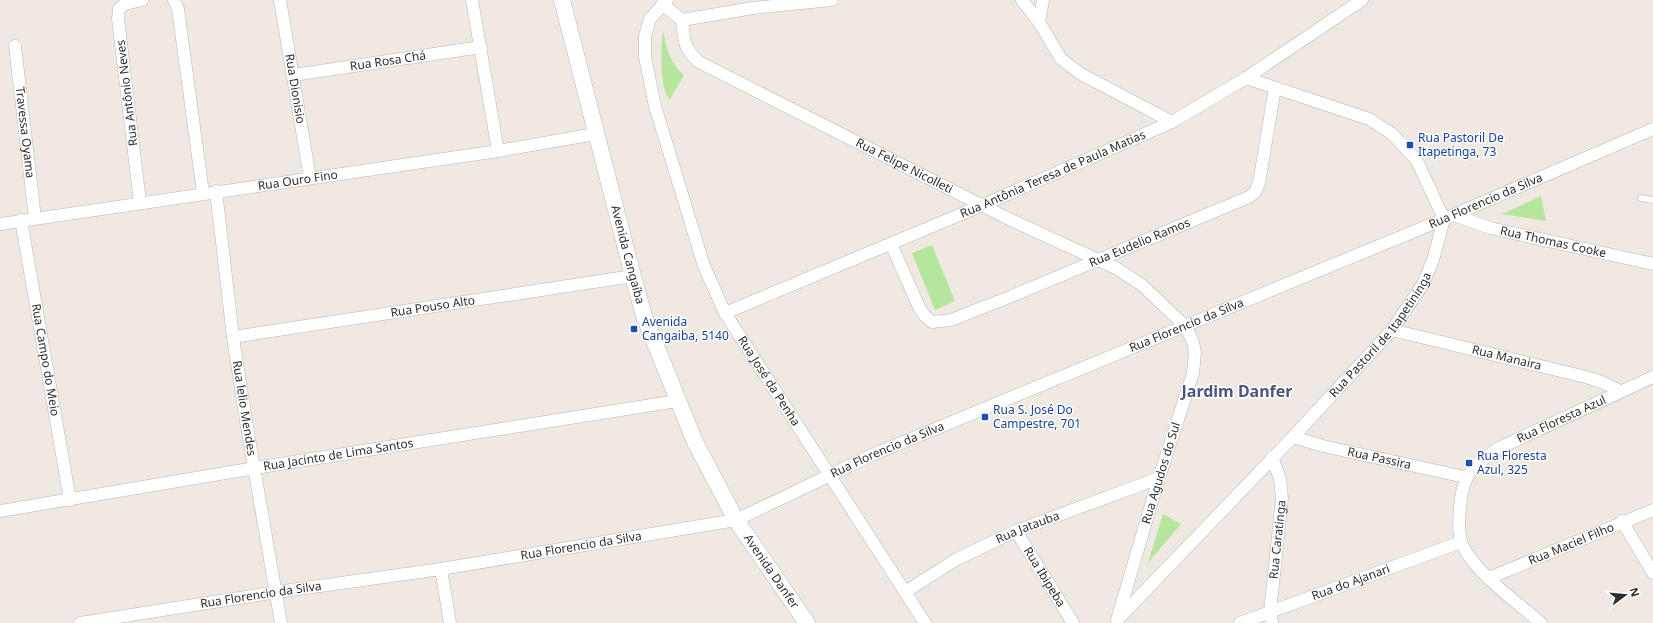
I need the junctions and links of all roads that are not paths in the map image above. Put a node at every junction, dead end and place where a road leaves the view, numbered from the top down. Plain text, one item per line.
1 (142, 0) edge
2 (174, 0) edge
3 (280, 0) edge
4 (472, 0) edge
5 (562, 0) edge
6 (832, 0) edge
7 (1022, 0) edge
8 (1043, 0) edge
9 (1362, 0) edge
10 (664, 2) edge
11 (754, 4) edge
12 (682, 20) junction
13 (1039, 22) junction
14 (15, 46) dead end
15 (481, 47) junction
16 (294, 75) junction
17 (1246, 78) junction
18 (1275, 88) junction
19 (1172, 122) junction
20 (1653, 129) edge
21 (595, 134) junction
22 (498, 151) junction
23 (310, 178) junction
24 (216, 191) junction
25 (203, 193) junction
26 (1641, 198) dead end
27 (1653, 200) edge
28 (140, 202) junction
29 (983, 205) junction
30 (1449, 217) junction
31 (35, 218) junction
32 (21, 220) junction
33 (0, 224) edge
34 (891, 244) junction
35 (1100, 259) junction
36 (1653, 264) edge
37 (633, 276) junction
38 (725, 313) junction
39 (1186, 327) junction
40 (1392, 330) junction
41 (233, 337) junction
42 (1653, 377) edge
43 (1620, 391) junction
44 (677, 401) junction
45 (1293, 436) junction
46 (1272, 457) junction
47 (255, 468) junction
48 (830, 474) junction
49 (1466, 477) junction
50 (1159, 478) junction
51 (70, 500) junction
52 (1653, 510) edge
53 (0, 512) edge
54 (736, 520) junction
55 (1622, 521) junction
56 (1016, 531) junction
57 (1461, 542) junction
58 (441, 569) junction
59 (1653, 573) edge
60 (1489, 578) junction
61 (277, 592) junction
62 (905, 592) junction
63 (1271, 618) edge
64 (1117, 622) edge
65 (80, 623) edge
66 (281, 623) edge
67 (450, 623) edge
68 (807, 623) edge
69 (925, 623) edge
70 (1073, 623) edge
71 (1240, 623) edge
72 (1541, 623) edge

1 - 28 street, Rua Antônio Neves
2 - 25 street
3 - 16 street, Rua Dionisio
4 - 15 street
5 - 21 main road, Avenida Cangaíba
6 - 11 street
7 - 13 street
8 - 13 street
9 - 17 street, Rua Antônia Teresa de Paula Matias
10 - 12 street
10 - 38 street, Rua José da Penha
11 - 12 street
12 - 29 street, Rua Felipe Nicolleti
13 - 19 street
14 - 31 street, Travessa Oyama
15 - 16 street, Rua Rosa Chá
15 - 22 street
16 - 23 street, Rua Dionisio
17 - 18 street
17 - 19 street, Rua Antônia Teresa de Paula Matias
18 - 30 street
18 - 35 street, Rua Eudelio Ramos
19 - 29 street, Rua Antônia Teresa de Paula Matias
20 - 30 street, Rua Florencio da Silva
21 - 22 street, Rua Ouro Fino
21 - 37 main road, Avenida Cangaíba
22 - 23 street, Rua Ouro Fino
23 - 24 street, Rua Ouro Fino
24 - 25 street, Rua Ouro Fino
24 - 41 street, Rua lelio Mendes
25 - 28 street, Rua Ouro Fino
26 - 27 lane
28 - 31 street, Rua Ouro Fino
29 - 34 street, Rua Antônia Teresa de Paula Matias
29 - 35 street, Rua Felipe Nicolleti
30 - 36 street, Rua Thomas Cooke
30 - 39 street, Rua Florencio da Silva
30 - 40 street, Rua Pastoril de Itapetininga
31 - 32 street, Rua Ouro Fino
32 - 33 street, Rua Ouro Fino
32 - 51 street, Rua Campo do Meio
34 - 35 street, Rua Eudelio Ramos
34 - 38 street, Rua Antônia Teresa de Paula Matias
35 - 39 street, Rua Felipe Nicolleti
37 - 41 street, Rua Pouso Alto
37 - 44 main road, Avenida Cangaíba
38 - 48 street, Rua José da Penha
39 - 48 street, Rua Florencio da Silva
39 - 50 street, Rua Agudos do Sul
40 - 43 street, Rua Manaira
40 - 45 street, Rua Pastoril de Itapetininga
41 - 47 street, Rua lelio Mendes
42 - 43 street, Rua Floresta Azul
43 - 49 street, Rua Floresta Azul
44 - 47 street, Rua Jacinto de Lima Santos
44 - 54 main road, Avenida Cangaíba
45 - 46 street, Rua Pastoril de Itapetininga
45 - 49 street, Rua Passira
46 - 63 street, Rua Caratinga
46 - 64 street, Rua Pastoril de Itapetininga
47 - 51 street, Rua Jacinto de Lima Santos
47 - 61 street, Rua lelio Mendes
48 - 54 street, Rua Florencio da Silva
48 - 62 street, Rua José da Penha
49 - 57 street, Rua Floresta Azul
50 - 56 street, Rua Jatauba
50 - 64 street, Rua Agudos do Sul
51 - 53 street, Rua Jacinto de Lima Santos
52 - 55 street, Rua Maciel Filho
54 - 58 street, Rua Florencio da Silva
54 - 68 main road, Avenida Danfer
55 - 59 street
55 - 60 street, Rua Maciel Filho
56 - 62 street, Rua Jatauba
56 - 70 street, Rua Ibipeba
57 - 60 street, Rua Floresta Azul
57 - 63 street, Rua do Ajanari
58 - 61 street, Rua Florencio da Silva
58 - 67 street
60 - 72 street, Rua Floresta Azul
61 - 65 street, Rua Florencio da Silva
61 - 66 street, Rua lelio Mendes
62 - 69 street, Rua José da Penha
63 - 71 street, Rua do Ajanari

